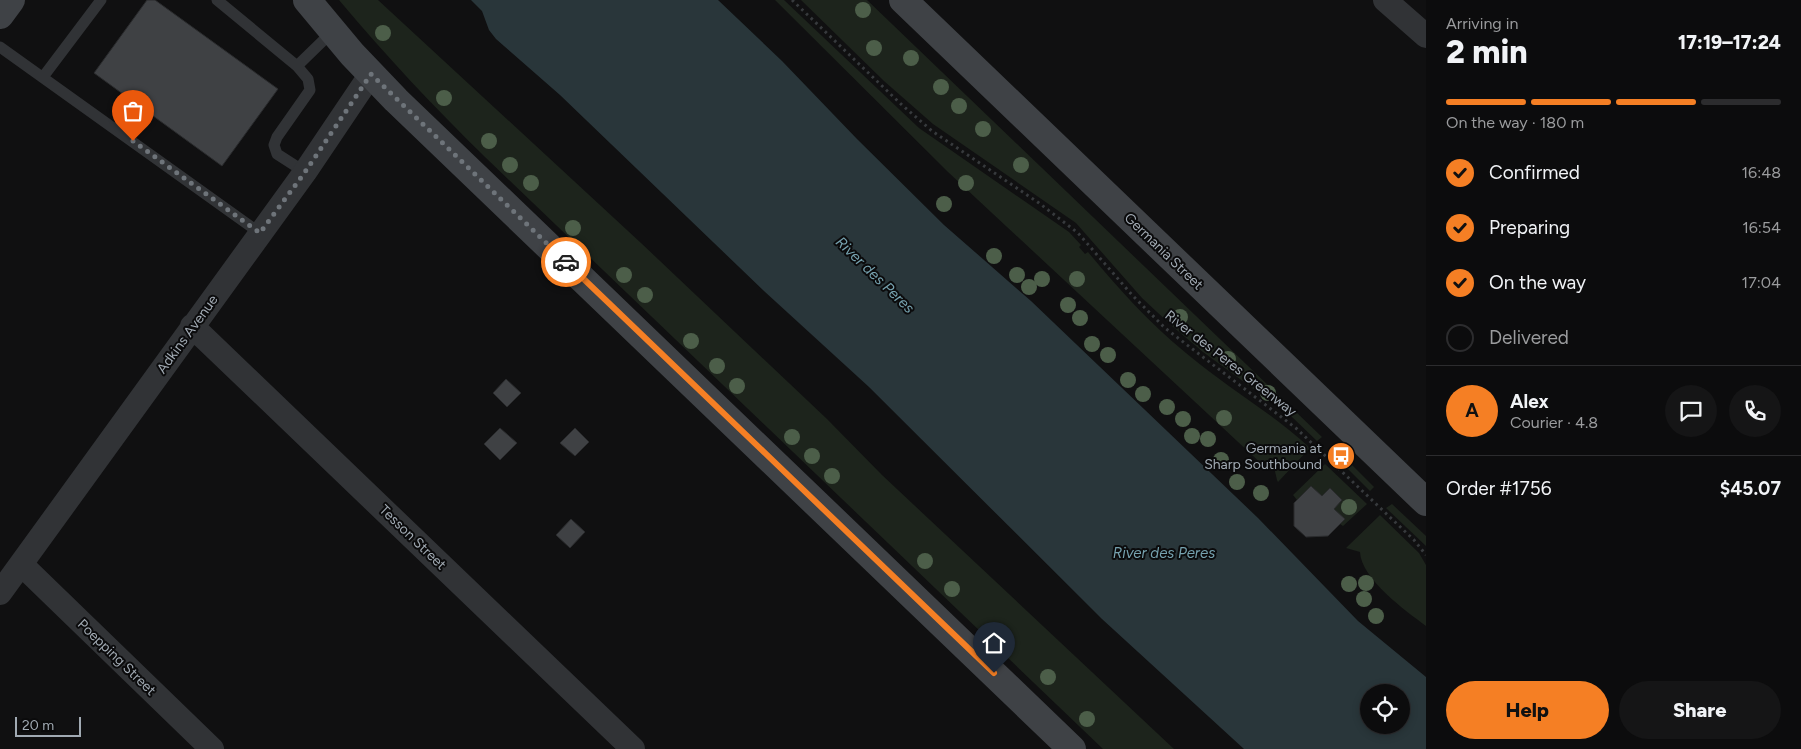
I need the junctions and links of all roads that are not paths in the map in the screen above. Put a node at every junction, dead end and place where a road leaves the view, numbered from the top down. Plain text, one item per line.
1 (11, 0) edge
2 (101, 0) edge
3 (217, 0) edge
4 (307, 0) edge
5 (902, 0) edge
6 (1385, 0) edge
7 (0, 15) edge
8 (333, 31) junction
9 (1426, 36) edge
10 (0, 47) edge
11 (297, 66) junction
12 (371, 74) junction
13 (43, 76) junction
14 (305, 172) junction
15 (260, 233) junction
16 (192, 326) junction
17 (1426, 502) edge
18 (21, 564) junction
19 (0, 593) edge
20 (212, 749) edge
21 (633, 749) edge
22 (1072, 749) edge

1 - 7 main road
2 - 13 lane
3 - 11 lane
4 - 8 main road
5 - 17 main road, Germania Street
6 - 9 street
8 - 11 lane
8 - 12 main road
10 - 13 lane
11 - 14 lane
12 - 14 street, Adkins Avenue
12 - 22 main road
13 - 15 lane
14 - 15 street, Adkins Avenue
15 - 16 street, Adkins Avenue
16 - 18 street, Adkins Avenue
16 - 21 street, Tesson Street
18 - 19 street, Adkins Avenue
18 - 20 street, Poepping Street

